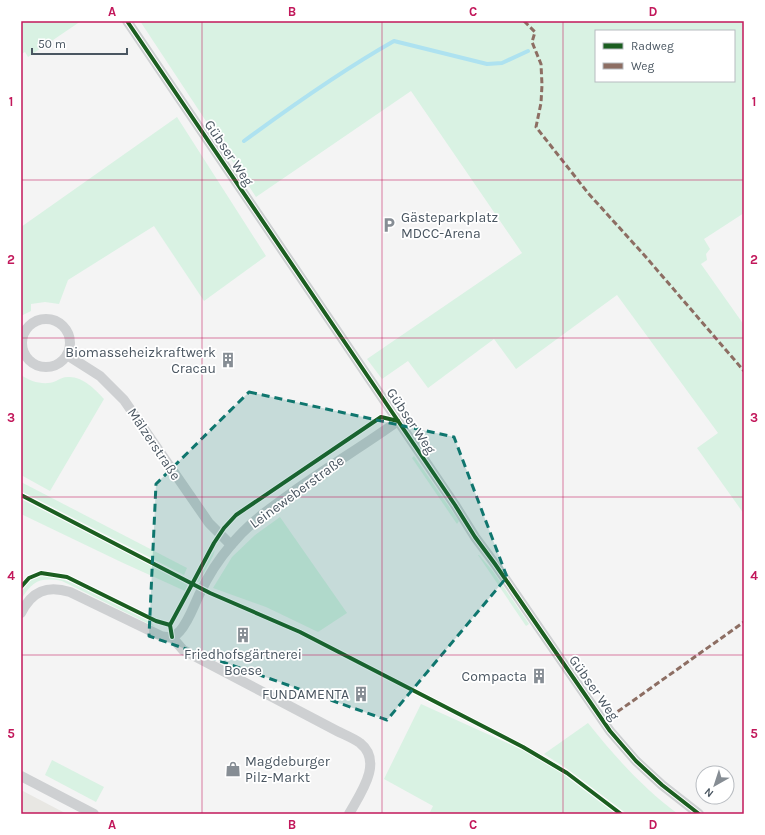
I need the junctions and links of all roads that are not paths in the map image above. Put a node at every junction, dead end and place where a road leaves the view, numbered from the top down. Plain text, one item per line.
1 (127, 21) edge
2 (67, 355) junction
3 (398, 421) junction
4 (231, 545) junction
5 (21, 613) edge
6 (172, 637) junction
7 (21, 776) edge
8 (94, 814) edge
9 (349, 814) edge
10 (699, 814) edge

1 - 3 street, Gübser Weg
2 - 2 street
2 - 4 street, Mälzerstraße
3 - 4 street, Leineweberstraße
3 - 10 street, Gübser Weg
4 - 6 street, Leineweberstraße
5 - 6 street
6 - 9 street
7 - 8 street

